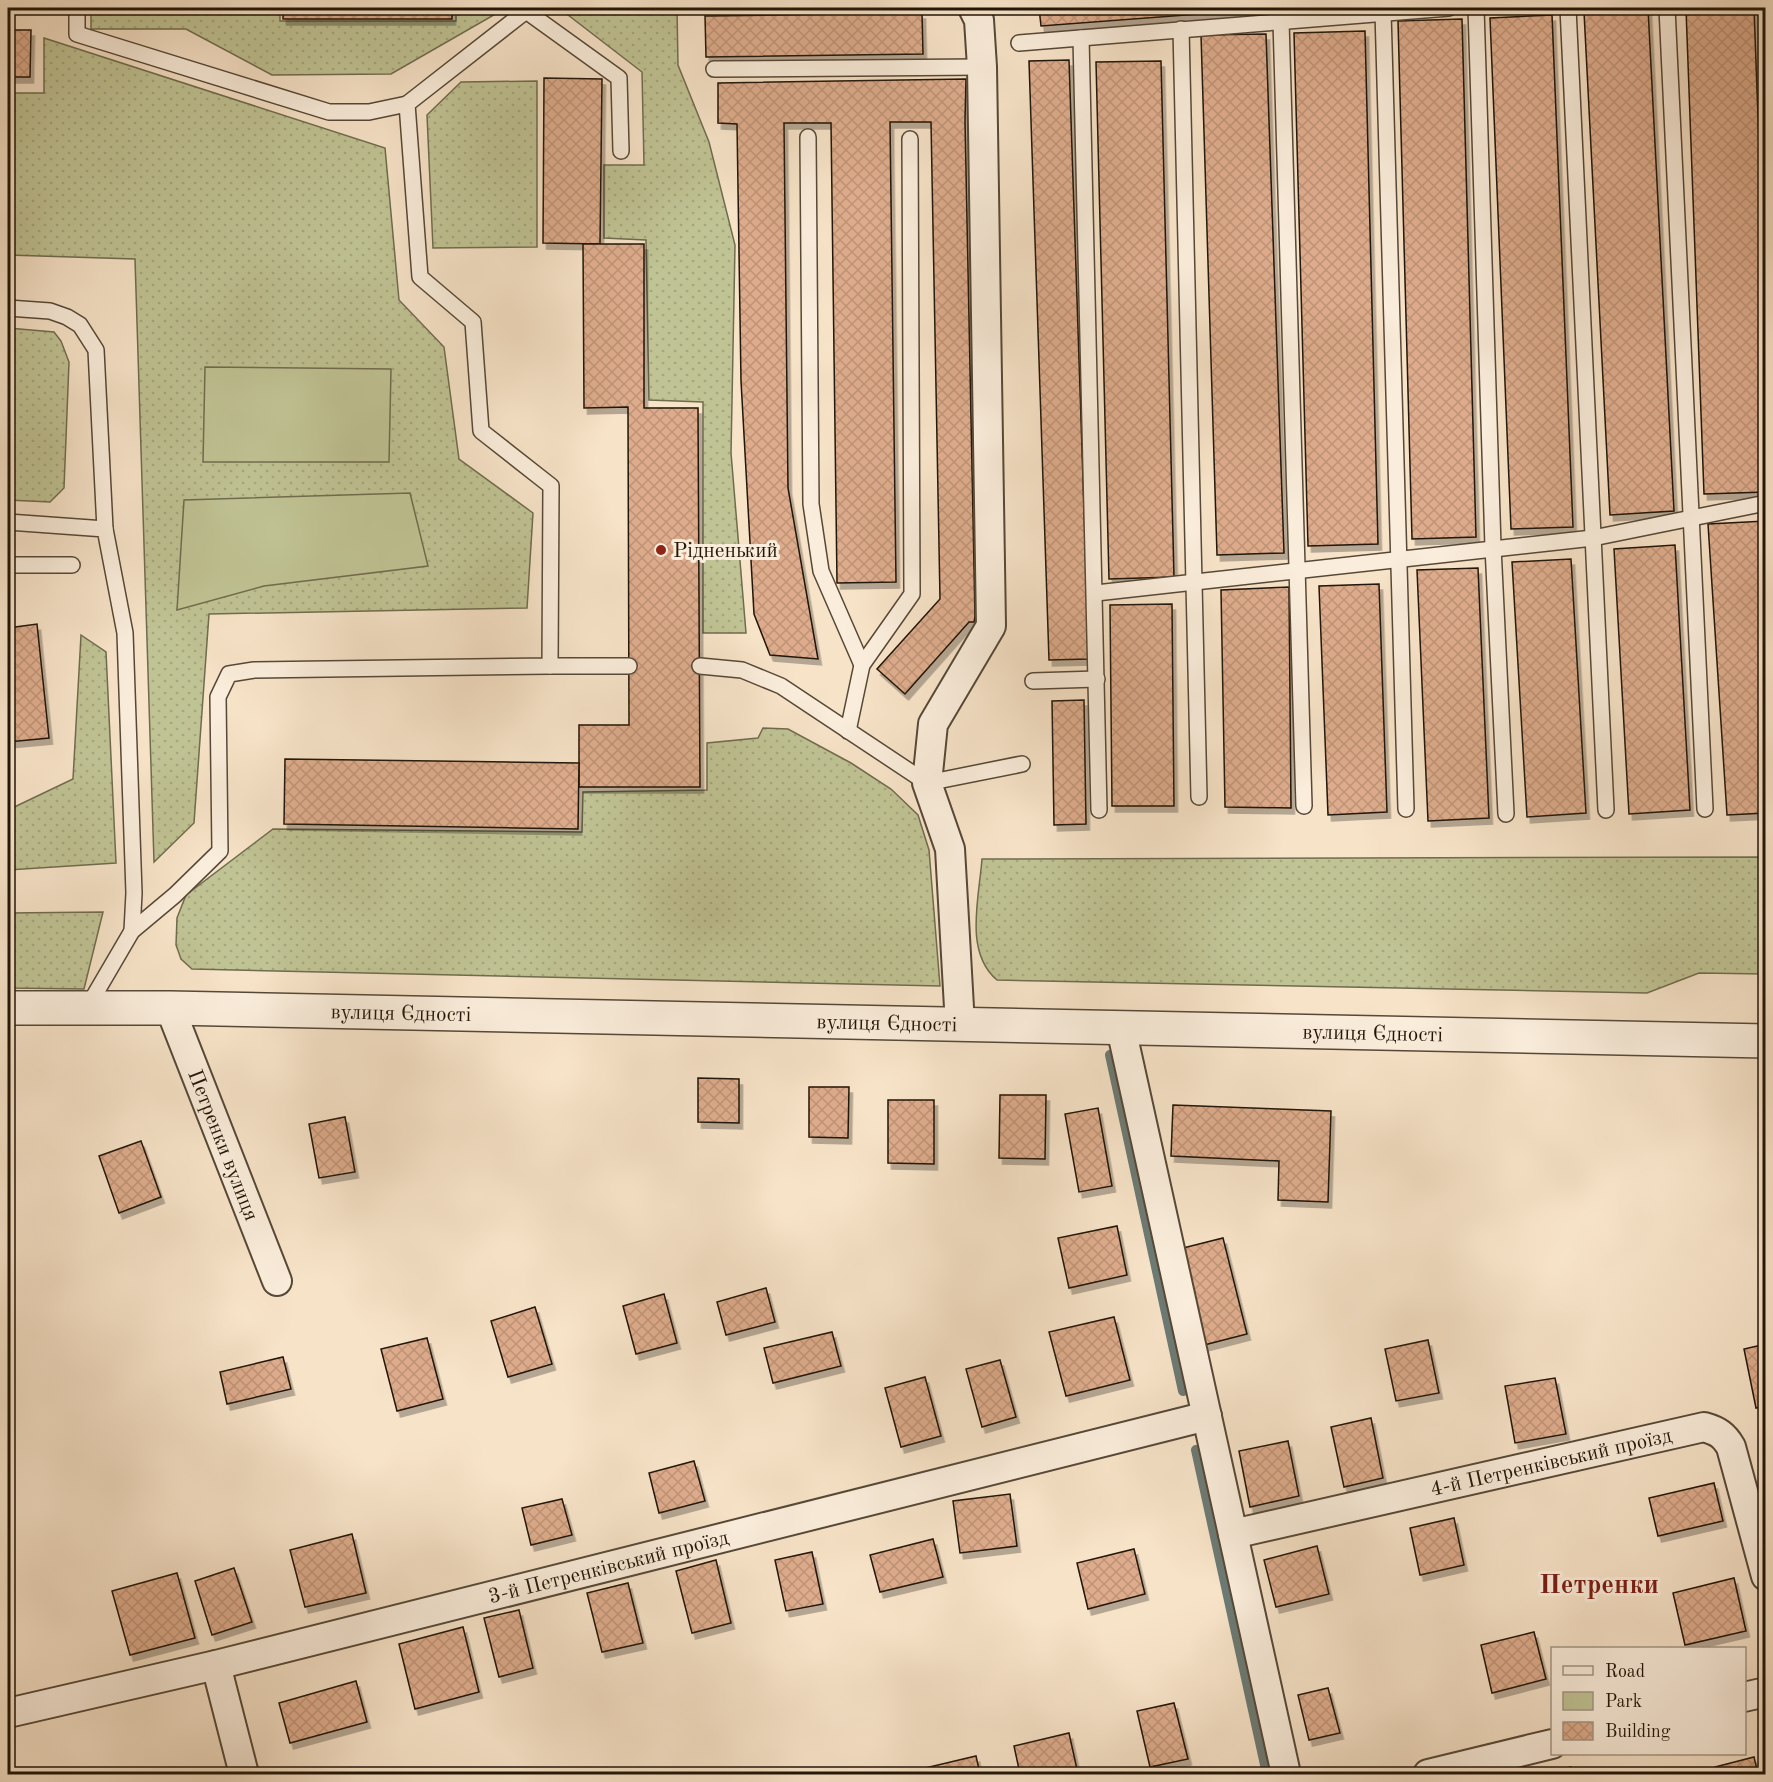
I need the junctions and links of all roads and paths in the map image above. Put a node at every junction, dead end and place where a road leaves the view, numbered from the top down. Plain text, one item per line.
1 (77, 8) edge
2 (973, 8) edge
3 (1449, 8) edge
4 (1476, 8) edge
5 (1568, 8) edge
6 (1667, 8) edge
7 (526, 9) edge
8 (1383, 12) junction
9 (1281, 21) junction
10 (1181, 29) junction
11 (1081, 38) junction
12 (1019, 43) dead end
13 (982, 67) junction
14 (714, 69) dead end
15 (407, 104) junction
16 (808, 137) dead end
17 (910, 139) dead end
18 (621, 151) dead end
19 (8, 308) edge
20 (1766, 503) edge
21 (1692, 518) junction
22 (8, 522) edge
23 (105, 529) junction
24 (1593, 538) junction
25 (1493, 547) junction
26 (1397, 558) junction
27 (72, 564) dead end
28 (8, 565) edge
29 (1298, 569) junction
30 (1195, 582) junction
31 (1096, 593) junction
32 (862, 665) junction
33 (550, 666) junction
34 (629, 666) dead end
35 (700, 666) dead end
36 (1097, 679) junction
37 (1033, 681) dead end
38 (848, 731) junction
39 (1022, 764) dead end
40 (927, 783) junction
41 (1199, 797) dead end
42 (1304, 806) dead end
43 (1406, 809) dead end
44 (1705, 809) dead end
45 (1099, 810) dead end
46 (1606, 810) dead end
47 (1506, 814) dead end
48 (132, 931) junction
49 (8, 1008) edge
50 (87, 1008) junction
51 (170, 1008) junction
52 (960, 1025) junction
53 (1121, 1028) junction
54 (1766, 1041) edge
55 (277, 1281) dead end
56 (1207, 1416) junction
57 (1233, 1533) junction
58 (1766, 1576) edge
59 (216, 1665) junction
60 (1766, 1692) edge
61 (1746, 1697) edge
62 (8, 1713) edge
63 (1551, 1744) edge
64 (243, 1774) edge
65 (1286, 1774) edge
66 (1428, 1774) edge

1 - 15 lane
2 - 13 street
3 - 8 lane
4 - 25 lane
5 - 24 lane
6 - 21 lane
7 - 15 lane
7 - 18 lane
8 - 9 lane
8 - 26 lane
9 - 10 lane
9 - 29 lane
10 - 11 lane
10 - 30 lane
11 - 12 lane
11 - 31 lane
13 - 14 lane
13 - 40 street
15 - 33 lane
16 - 32 lane
17 - 32 lane
19 - 23 lane
20 - 21 lane
21 - 24 lane
21 - 44 lane
22 - 23 lane
23 - 48 lane
24 - 25 lane
24 - 46 lane
25 - 26 lane
25 - 47 lane
26 - 29 lane
26 - 43 lane
27 - 28 lane
29 - 30 lane
29 - 42 lane
30 - 31 lane
30 - 41 lane
31 - 36 lane
32 - 38 lane
33 - 34 lane
33 - 48 lane
35 - 38 lane
36 - 37 lane
36 - 45 lane
38 - 40 lane
39 - 40 lane
40 - 52 street
48 - 50 lane
49 - 50 street, вулиця Єдності
50 - 51 street, вулиця Єдності
51 - 52 street, вулиця Єдності
51 - 55 street, Петренки вулиця
52 - 53 street, вулиця Єдності
53 - 54 street, вулиця Єдності
53 - 56 street
56 - 57 street
56 - 59 street, 3-й Петренківський проїзд
57 - 58 street, 4-й Петренківський проїзд
57 - 65 street
59 - 62 street, 3-й Петренківський проїзд
59 - 64 street
60 - 61 street
63 - 66 street

